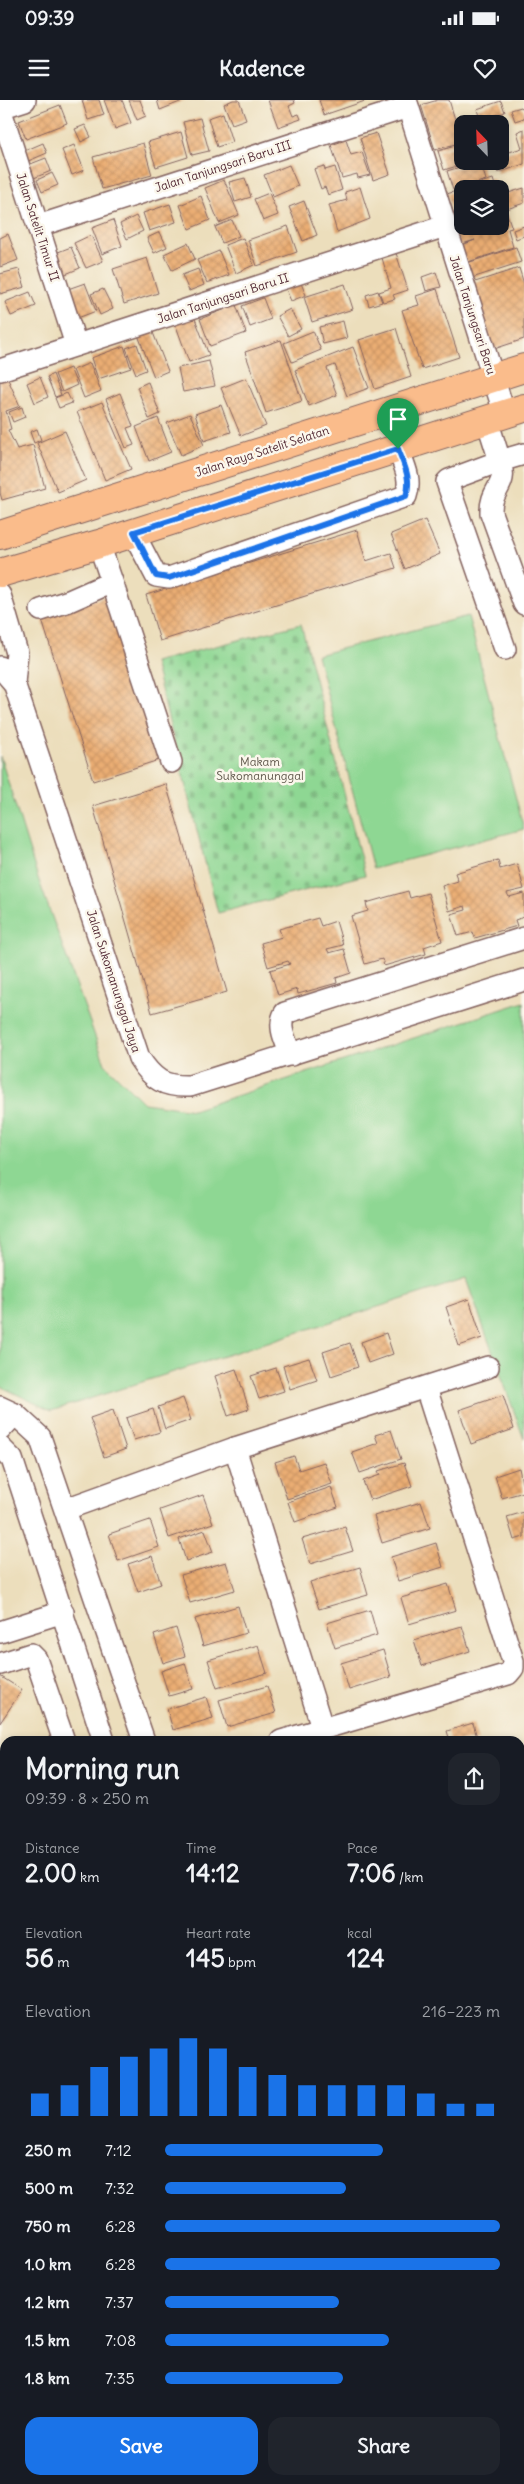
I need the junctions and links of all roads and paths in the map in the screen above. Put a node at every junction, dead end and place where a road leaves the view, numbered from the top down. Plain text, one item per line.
1 (25, 100) edge
2 (407, 103) edge
3 (0, 108) edge
4 (38, 226) junction
5 (445, 226) junction
6 (76, 345) junction
7 (524, 368) edge
8 (0, 370) edge
9 (493, 378) junction
10 (505, 414) edge
11 (398, 449) junction
12 (524, 454) edge
13 (500, 461) junction
14 (134, 532) junction
15 (0, 535) edge
16 (99, 544) junction
17 (0, 573) edge
18 (112, 582) junction
19 (0, 596) edge
20 (524, 604) edge
21 (41, 610) dead end
22 (505, 649) dead end
23 (0, 667) edge
24 (14, 683) junction
25 (171, 762) dead end
26 (524, 938) edge
27 (524, 980) edge
28 (291, 1055) junction
29 (488, 1368) dead end
30 (426, 1388) junction
31 (8, 1411) edge
32 (0, 1430) edge
33 (40, 1437) junction
34 (235, 1448) junction
35 (6, 1453) edge
36 (66, 1509) junction
37 (63, 1612) junction
38 (0, 1632) edge
39 (0, 1664) edge
40 (322, 1727) junction
41 (62, 1736) edge
42 (102, 1736) edge
43 (142, 1736) edge
44 (296, 1736) edge

1 - 3 street
2 - 4 street, Jalan Tanjungsari Baru III
2 - 5 street, Jalan Tanjungsari Baru
3 - 4 street, Jalan Satelit Timur II
4 - 6 street, Jalan Satelit Timur II
5 - 6 street, Jalan Tanjungsari Baru II
5 - 9 street, Jalan Tanjungsari Baru
6 - 8 street, Jalan Tanjungsari Baru II
7 - 9 main road, Jalan Raya Satelit Selatan
9 - 10 street, Jalan Tanjungsari Baru
9 - 15 main road, Jalan Raya Satelit Selatan
10 - 11 main road
10 - 13 street, Jalan Tanjungsari Baru
11 - 14 main road
11 - 14 street
12 - 13 street
13 - 20 street, Jalan Tanjungsari Baru
13 - 22 street
14 - 16 main road
16 - 17 main road
16 - 18 street
18 - 21 street
18 - 25 street
19 - 24 street, Jalan Sukomanunggal Jaya
23 - 24 street, Jalan Sukomanunggal Jaya
24 - 28 street, Jalan Sukomanunggal Jaya
26 - 28 street
27 - 28 street, Jalan Sukomanunggal Jaya
29 - 30 street
30 - 34 street
30 - 40 street
31 - 32 street
31 - 33 street
33 - 35 street
33 - 36 street
34 - 36 street
34 - 40 street
35 - 37 street
36 - 43 street
37 - 38 street
37 - 42 street
39 - 41 street
40 - 44 street

